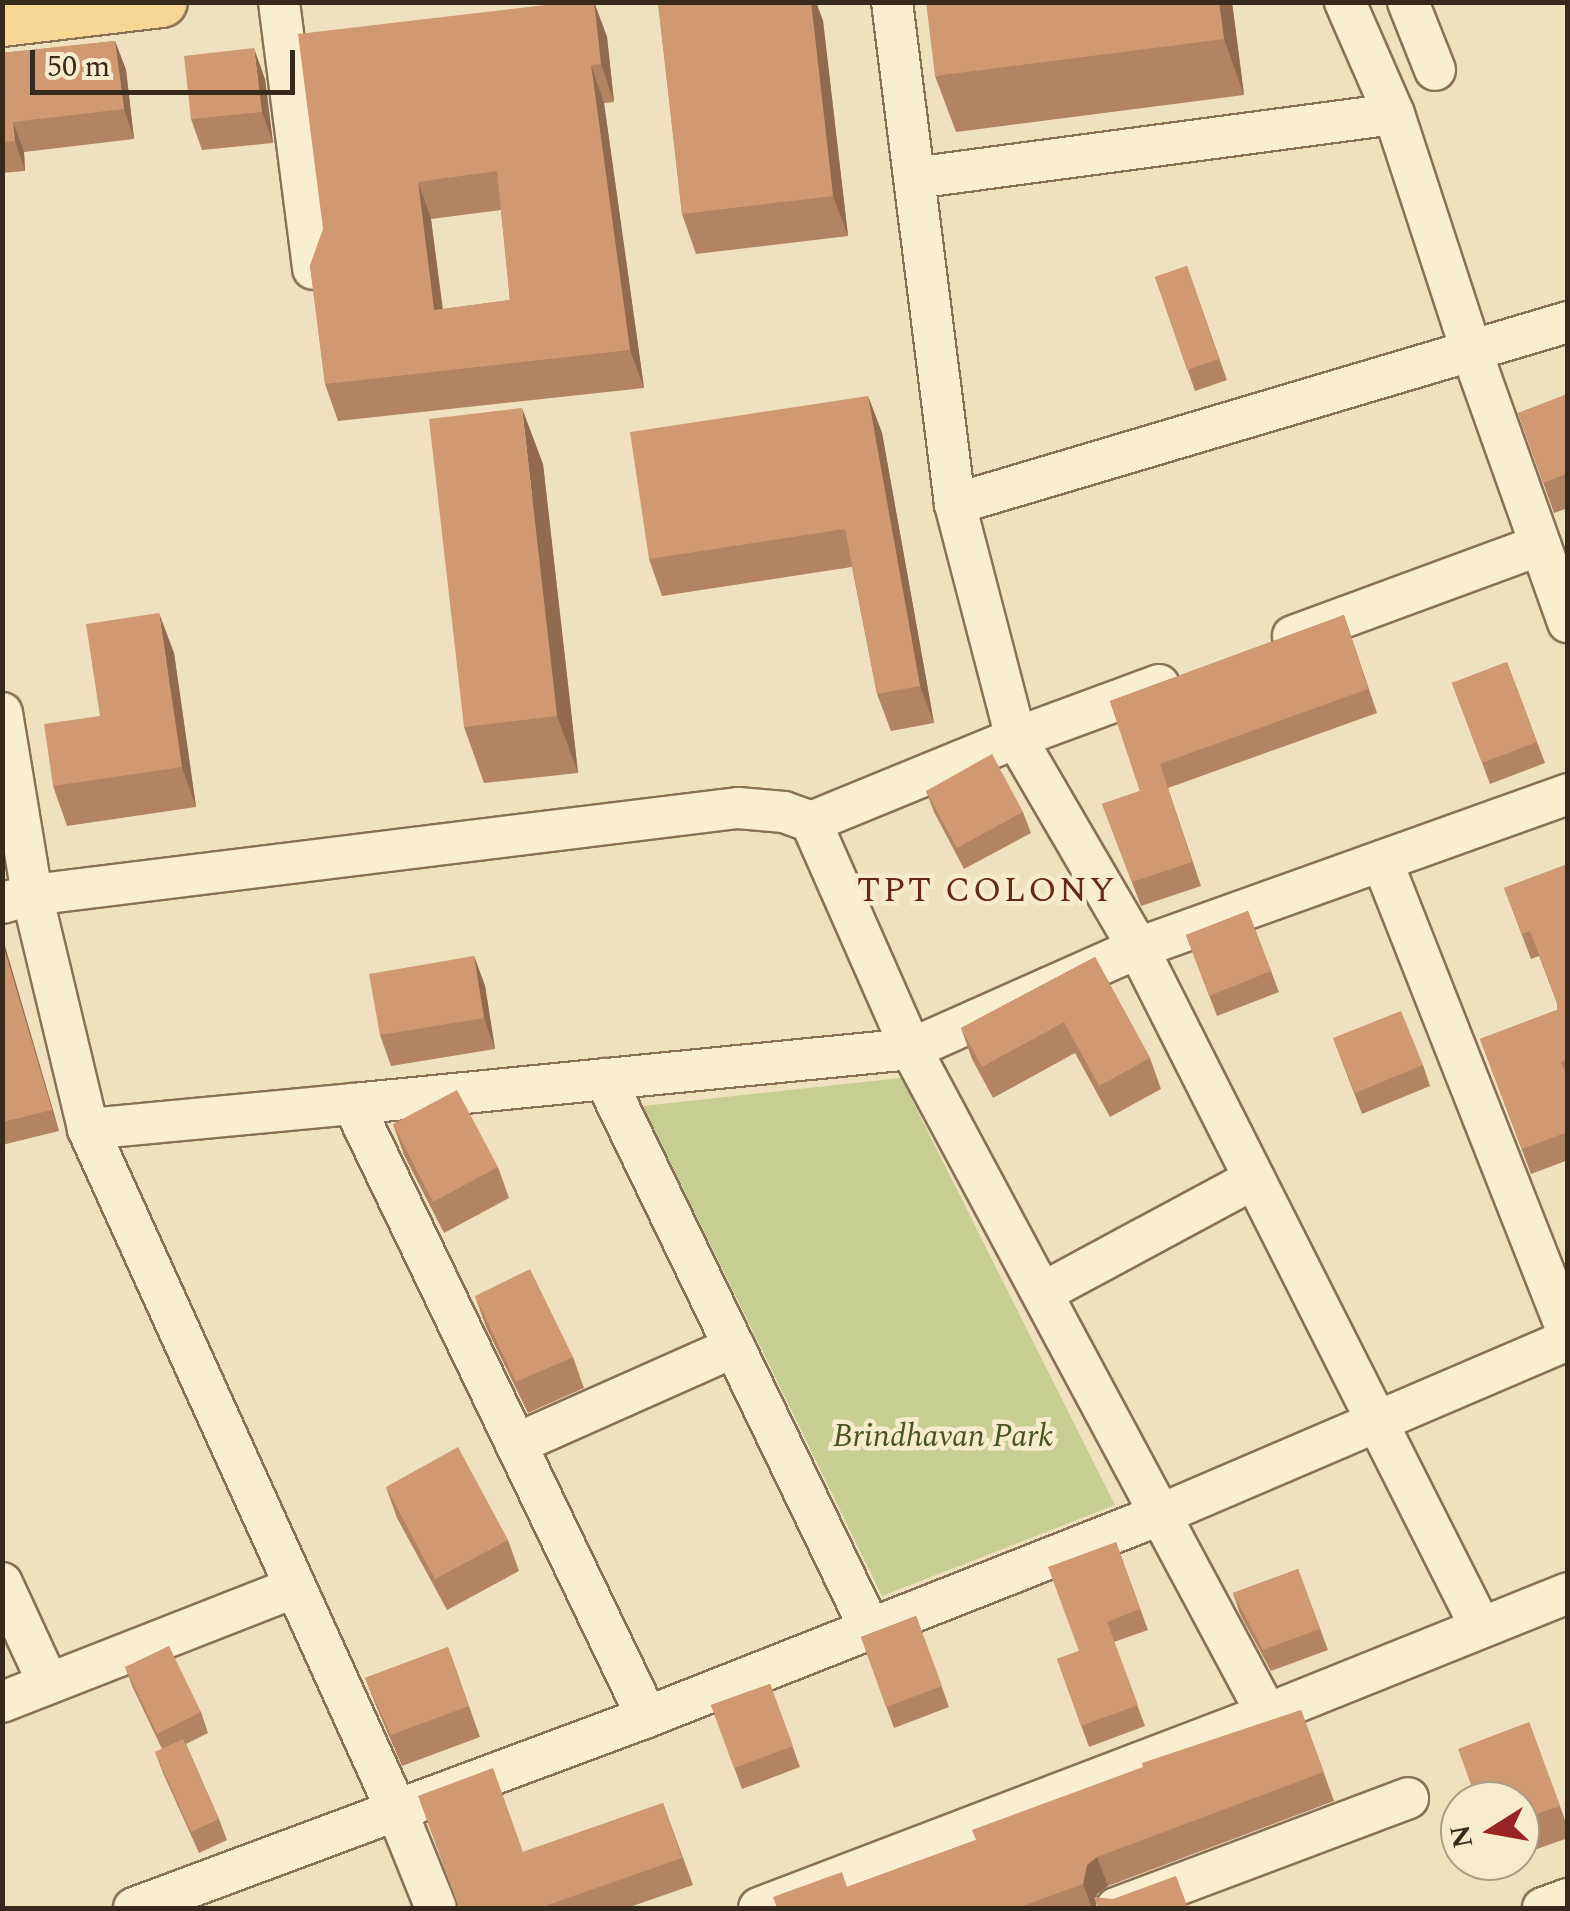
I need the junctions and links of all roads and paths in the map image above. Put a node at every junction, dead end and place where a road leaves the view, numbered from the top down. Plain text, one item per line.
1 (162, 2) edge
2 (279, 2) edge
3 (892, 2) edge
4 (1345, 2) edge
5 (1408, 2) edge
6 (2, 21) edge
7 (1435, 70) dead end
8 (1394, 114) junction
9 (914, 178) junction
10 (313, 270) edge
11 (1568, 322) edge
12 (1470, 350) junction
13 (954, 504) junction
14 (1540, 545) junction
15 (1568, 622) edge
16 (1259, 648) edge
17 (1203, 669) edge
18 (2, 713) edge
19 (1016, 738) junction
20 (1568, 794) edge
21 (811, 822) junction
22 (1382, 861) junction
23 (17, 899) edge
24 (1138, 948) junction
25 (911, 1049) junction
26 (605, 1079) junction
27 (352, 1104) junction
28 (88, 1130) junction
29 (1254, 1179) junction
30 (1042, 1293) junction
31 (1568, 1337) edge
32 (734, 1347) junction
33 (1376, 1418) junction
34 (516, 1444) junction
35 (1159, 1515) junction
36 (2, 1583) edge
37 (293, 1588) junction
38 (1568, 1593) edge
39 (1480, 1626) junction
40 (870, 1629) junction
41 (48, 1683) junction
42 (2, 1702) edge
43 (1267, 1714) junction
44 (648, 1717) junction
45 (1408, 1798) dead end
46 (396, 1809) junction
47 (1568, 1899) edge
48 (134, 1908) edge
49 (436, 1908) edge
50 (759, 1908) edge
51 (1116, 1908) edge
52 (1542, 1908) edge

1 - 6 main road
2 - 10 street
3 - 9 street
4 - 8 street
5 - 7 street
8 - 9 street
8 - 12 street
9 - 13 street
11 - 12 street
12 - 13 street
12 - 14 street
13 - 19 street
14 - 15 street
14 - 16 street
17 - 19 street
18 - 23 street
19 - 21 street
19 - 24 street
20 - 22 street
21 - 23 street
21 - 25 street
22 - 24 street
22 - 31 street
23 - 28 street
24 - 25 street
24 - 29 street
25 - 26 street
25 - 30 street
26 - 27 street
26 - 32 street
27 - 28 street
27 - 34 street
28 - 37 street
29 - 30 street
29 - 33 street
30 - 35 street
31 - 33 street
32 - 34 street
32 - 40 street
33 - 35 street
33 - 39 street
34 - 44 street
35 - 40 street
35 - 43 street
36 - 41 street
37 - 41 street
37 - 46 street
38 - 39 street
39 - 43 street
40 - 44 street
41 - 42 street
43 - 50 street
44 - 46 street
45 - 51 street
46 - 48 street
46 - 49 street
47 - 52 street

